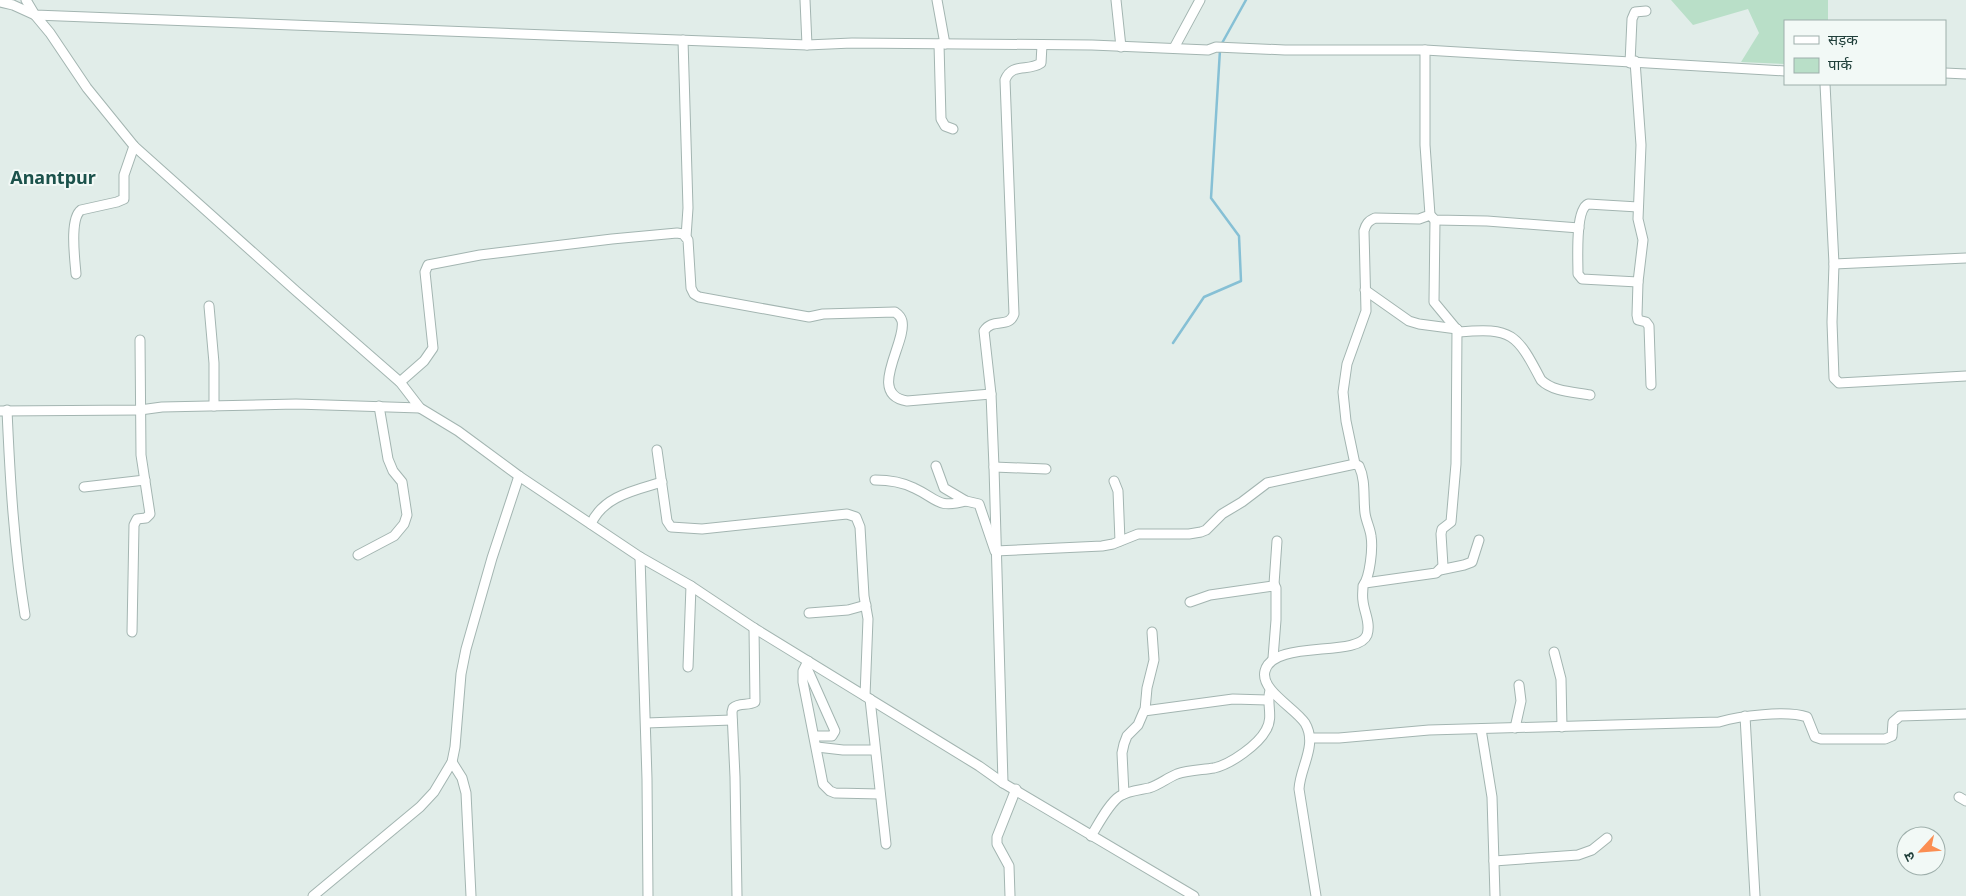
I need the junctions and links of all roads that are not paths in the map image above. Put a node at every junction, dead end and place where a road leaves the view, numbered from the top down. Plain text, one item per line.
1 (26, 0) edge
2 (805, 0) edge
3 (937, 0) edge
4 (1116, 0) edge
5 (1200, 0) edge
6 (0, 2) edge
7 (1646, 11) dead end
8 (34, 15) junction
9 (683, 40) junction
10 (942, 44) junction
11 (807, 45) junction
12 (1042, 45) junction
13 (1121, 47) junction
14 (1174, 48) junction
15 (1425, 50) junction
16 (1633, 62) junction
17 (1784, 71) edge
18 (1946, 73) edge
19 (1966, 74) edge
20 (1825, 85) edge
21 (954, 130) dead end
22 (134, 146) junction
23 (1638, 207) junction
24 (1432, 218) junction
25 (1579, 228) junction
26 (686, 237) junction
27 (1966, 258) edge
28 (1834, 264) junction
29 (76, 274) dead end
30 (1638, 282) junction
31 (1365, 290) junction
32 (210, 306) dead end
33 (1458, 330) junction
34 (140, 340) dead end
35 (1966, 376) edge
36 (400, 382) junction
37 (1651, 385) dead end
38 (991, 394) junction
39 (1590, 395) dead end
40 (214, 406) junction
41 (379, 406) junction
42 (420, 408) junction
43 (4, 410) edge
44 (140, 410) junction
45 (657, 450) dead end
46 (1355, 464) junction
47 (936, 466) dead end
48 (994, 467) junction
49 (1046, 469) dead end
50 (519, 476) junction
51 (145, 480) junction
52 (875, 480) dead end
53 (1114, 481) dead end
54 (662, 482) junction
55 (84, 487) dead end
56 (966, 501) junction
57 (591, 524) junction
58 (1479, 540) dead end
59 (1120, 541) junction
60 (1277, 541) dead end
61 (995, 551) junction
62 (358, 554) dead end
63 (640, 557) junction
64 (1440, 570) junction
65 (1365, 583) junction
66 (1274, 584) junction
67 (692, 586) junction
68 (1190, 602) dead end
69 (866, 605) junction
70 (809, 613) dead end
71 (25, 615) dead end
72 (754, 628) junction
73 (132, 632) dead end
74 (1152, 632) dead end
75 (1554, 652) dead end
76 (1273, 658) junction
77 (807, 664) junction
78 (688, 667) dead end
79 (1519, 685) dead end
80 (1270, 690) junction
81 (867, 698) junction
82 (1267, 700) junction
83 (1145, 710) junction
84 (1966, 714) edge
85 (1744, 716) junction
86 (732, 720) junction
87 (646, 723) junction
88 (1562, 727) junction
89 (1515, 728) junction
90 (1482, 729) junction
91 (814, 736) junction
92 (1310, 738) junction
93 (817, 747) junction
94 (875, 750) junction
95 (452, 762) junction
96 (1003, 783) junction
97 (1016, 789) junction
98 (880, 794) junction
99 (1124, 794) junction
100 (1091, 836) junction
101 (1607, 838) dead end
102 (886, 844) dead end
103 (1494, 861) junction
104 (312, 896) edge
105 (471, 896) edge
106 (648, 896) edge
107 (737, 896) edge
108 (1010, 896) edge
109 (1194, 896) edge
110 (1316, 896) edge
111 (1495, 896) edge
112 (1755, 896) edge

1 - 8 street
2 - 11 street
3 - 10 street
4 - 13 street
5 - 14 street
6 - 8 street
7 - 16 street
8 - 9 street
8 - 22 street
9 - 11 street
9 - 26 street
10 - 11 street
10 - 12 street
10 - 21 street
12 - 13 street
12 - 38 street
13 - 14 street
14 - 15 street
15 - 16 street
15 - 24 street
16 - 17 street
16 - 23 street
18 - 19 street
20 - 28 street
22 - 29 street
22 - 36 street
23 - 25 street
23 - 30 street
24 - 25 street
24 - 31 street
24 - 33 street
25 - 30 street
26 - 36 street
26 - 38 street
27 - 28 street
28 - 35 street
30 - 37 street
31 - 33 street
31 - 46 street
32 - 40 street
33 - 39 street
33 - 64 street
34 - 44 street
36 - 42 street
38 - 48 street
40 - 41 street
40 - 44 street
41 - 42 street
41 - 62 street
42 - 50 street
43 - 44 street
43 - 71 street
44 - 51 street
45 - 54 street
46 - 59 street
46 - 65 street
47 - 56 street
48 - 49 street
48 - 61 street
50 - 57 street
50 - 95 street
51 - 55 street
51 - 73 street
52 - 56 street
53 - 59 street
54 - 57 street
54 - 69 street
56 - 61 street
57 - 63 street
58 - 64 street
59 - 61 street
60 - 66 street
61 - 96 street
63 - 67 street
63 - 87 street
64 - 65 street
65 - 76 street
66 - 68 street
66 - 76 street
67 - 72 street
67 - 78 street
69 - 70 street
69 - 81 street
72 - 77 street
72 - 86 street
74 - 83 street
75 - 88 street
76 - 80 street
77 - 81 street
77 - 91 street
77 - 91 street
79 - 89 street
80 - 82 street
80 - 92 street
81 - 94 street
81 - 96 street
82 - 83 street
82 - 99 street
83 - 99 street
84 - 85 street
85 - 88 street
85 - 112 street
86 - 87 street
86 - 107 street
87 - 106 street
88 - 89 street
89 - 90 street
90 - 92 street
90 - 103 street
91 - 93 street
92 - 110 street
93 - 94 street
93 - 98 street
94 - 98 street
95 - 104 street
95 - 105 street
96 - 97 street
97 - 100 street
97 - 108 street
98 - 102 street
99 - 100 street
100 - 109 street
101 - 103 street
103 - 111 street

